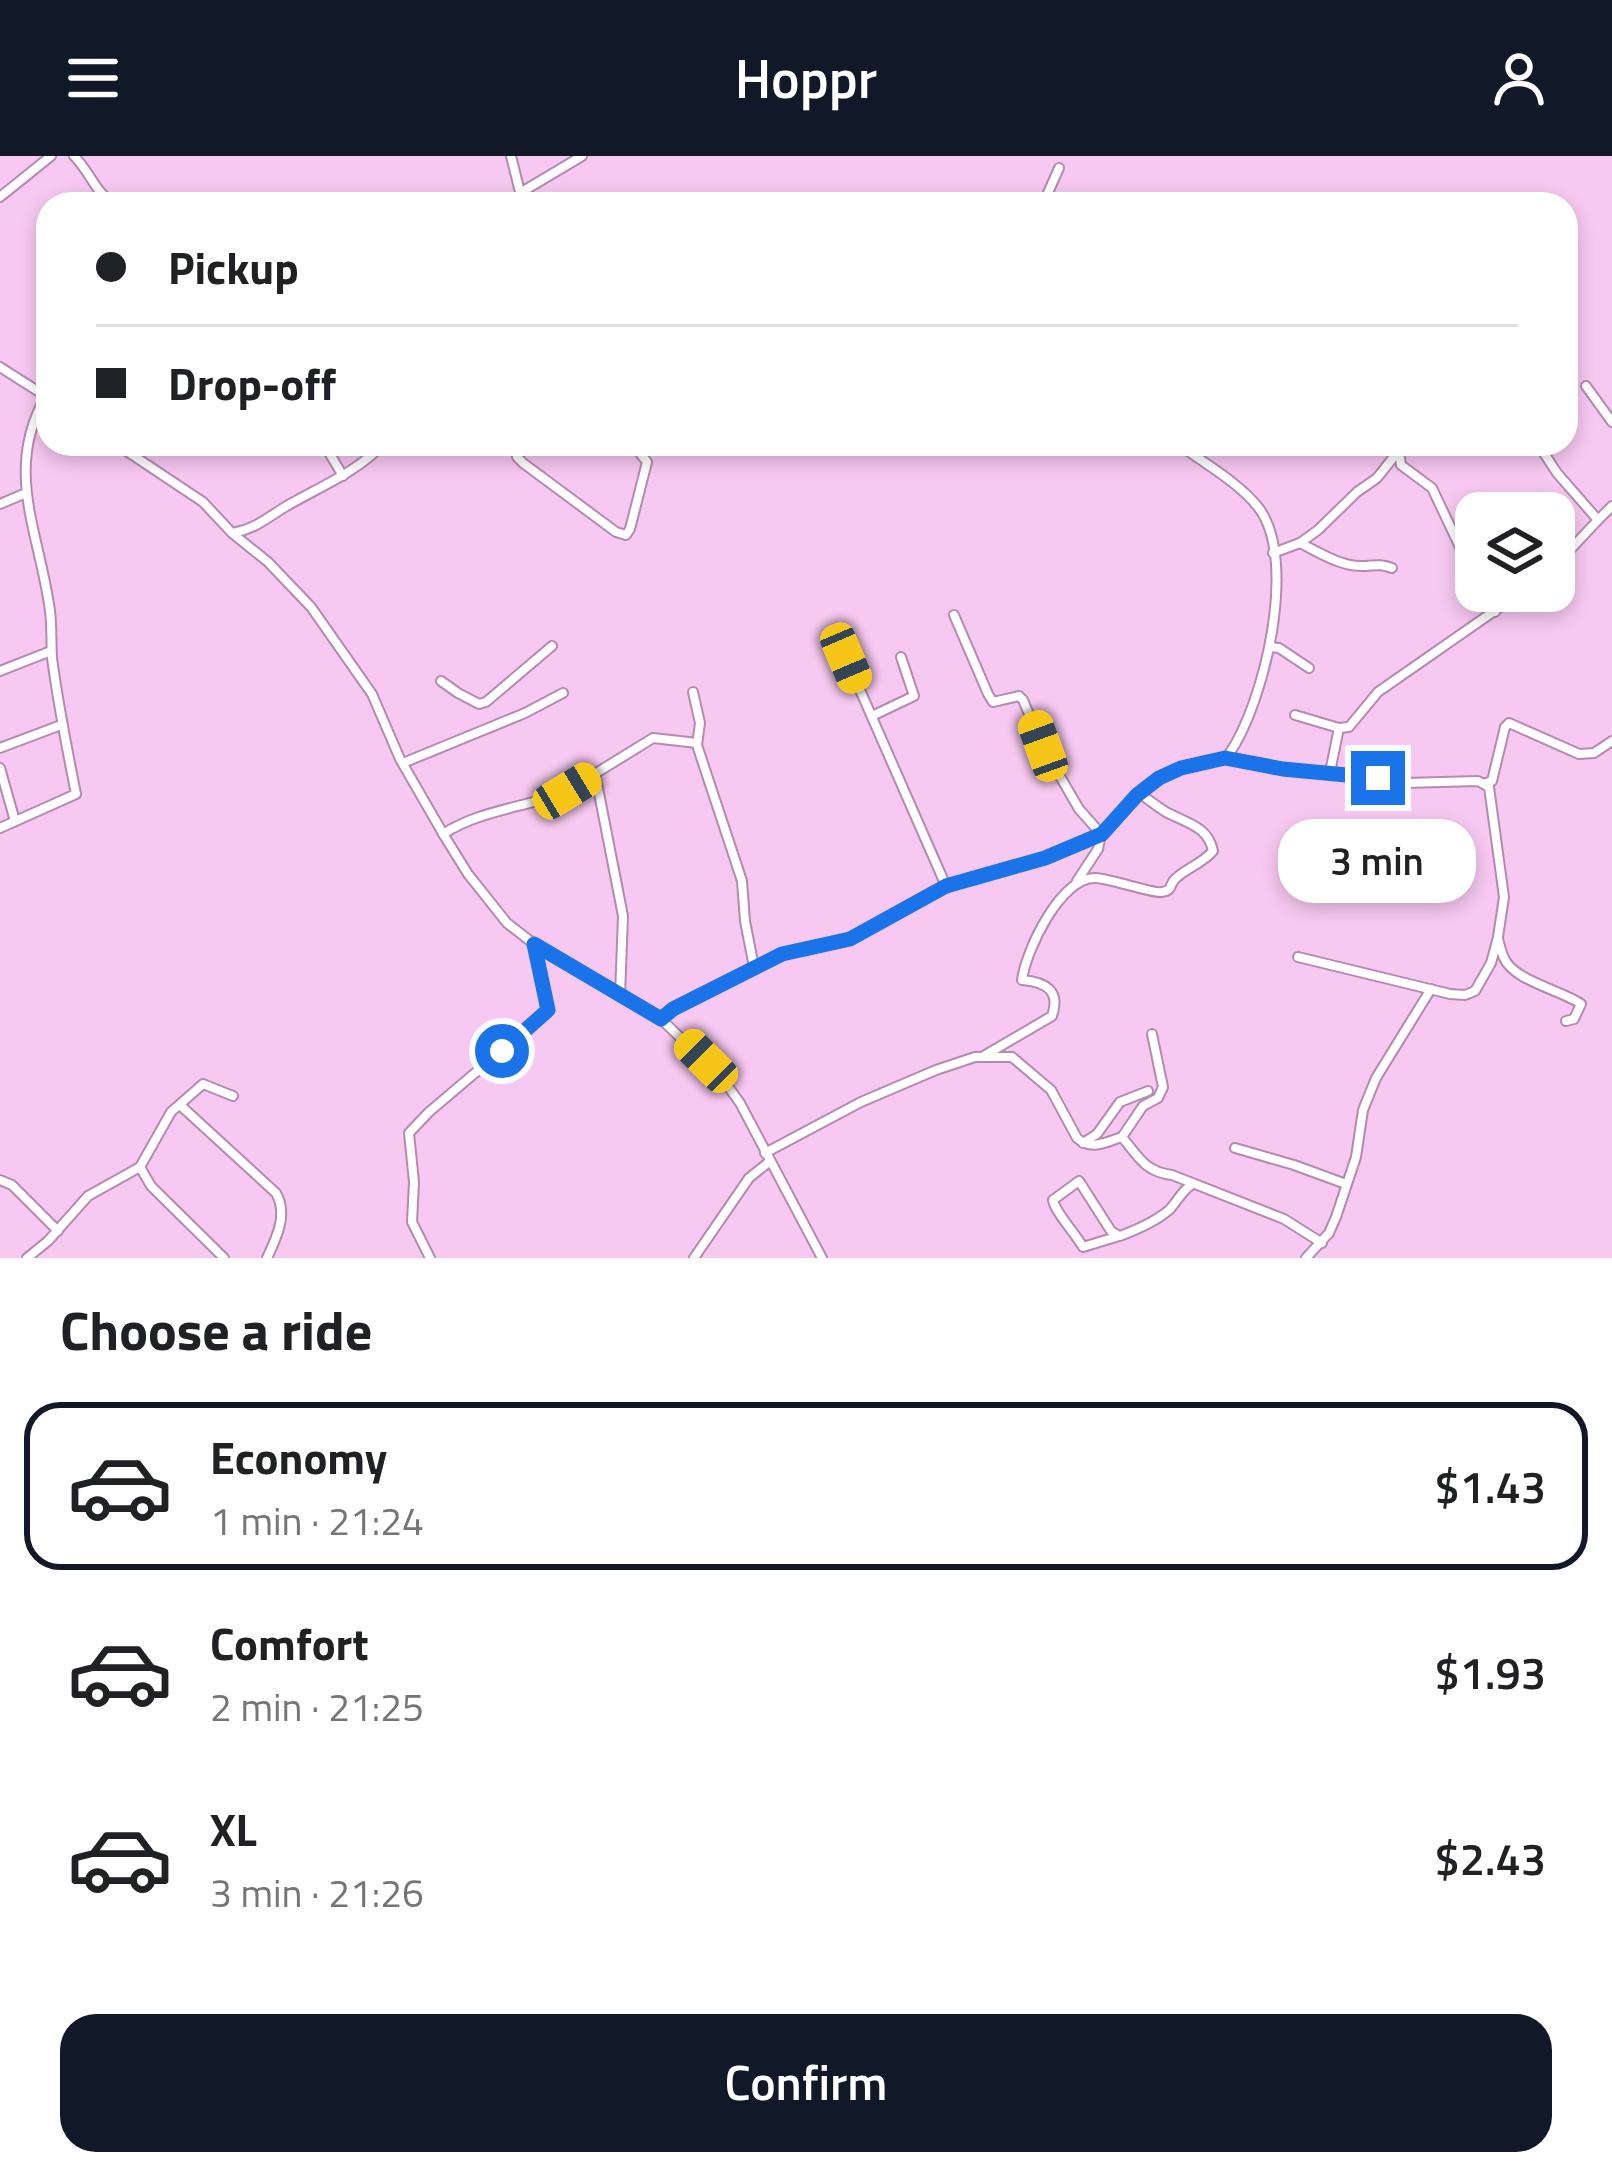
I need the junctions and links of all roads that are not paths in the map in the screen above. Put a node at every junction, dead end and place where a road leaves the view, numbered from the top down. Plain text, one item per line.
1 (51, 156) edge
2 (74, 156) edge
3 (512, 156) edge
4 (582, 156) edge
5 (1059, 168) dead end
6 (100, 192) edge
7 (520, 192) edge
8 (522, 192) edge
9 (1048, 192) edge
10 (0, 196) edge
11 (0, 368) edge
12 (1586, 386) dead end
13 (36, 390) edge
14 (36, 417) edge
15 (1612, 422) edge
16 (134, 456) edge
17 (332, 456) edge
18 (368, 456) edge
19 (517, 456) edge
20 (642, 456) edge
21 (1194, 456) edge
22 (1395, 456) edge
23 (1401, 456) edge
24 (1546, 456) edge
25 (343, 476) junction
26 (26, 494) junction
27 (0, 504) edge
28 (1612, 506) edge
29 (1598, 520) junction
30 (232, 533) junction
31 (1455, 537) edge
32 (1300, 543) junction
33 (1575, 545) edge
34 (1273, 553) junction
35 (1392, 568) dead end
36 (1495, 612) edge
37 (954, 615) dead end
38 (552, 646) dead end
39 (1270, 646) junction
40 (51, 651) junction
41 (901, 657) dead end
42 (846, 658) dead end
43 (1309, 668) dead end
44 (0, 671) edge
45 (441, 680) dead end
46 (693, 692) dead end
47 (562, 693) dead end
48 (872, 716) junction
49 (1295, 716) dead end
50 (61, 725) junction
51 (1339, 728) junction
52 (1612, 741) edge
53 (697, 743) junction
54 (0, 748) edge
55 (1234, 748) junction
56 (1225, 758) junction
57 (1239, 759) junction
58 (403, 763) junction
59 (0, 768) edge
60 (1330, 772) junction
61 (595, 773) junction
62 (1486, 783) junction
63 (1139, 793) junction
64 (15, 821) junction
65 (0, 828) edge
66 (443, 834) junction
67 (1102, 834) junction
68 (1077, 882) junction
69 (946, 886) junction
70 (1498, 937) junction
71 (534, 944) junction
72 (1298, 957) dead end
73 (754, 967) junction
74 (1430, 989) junction
75 (620, 995) junction
76 (661, 1019) junction
77 (1566, 1021) dead end
78 (1152, 1034) dead end
79 (1005, 1043) junction
80 (1012, 1057) junction
81 (982, 1058) junction
82 (1157, 1064) junction
83 (1148, 1091) junction
84 (232, 1096) dead end
85 (179, 1105) junction
86 (1143, 1106) junction
87 (1122, 1137) junction
88 (1083, 1143) junction
89 (1235, 1148) dead end
90 (767, 1157) junction
91 (140, 1167) junction
92 (0, 1180) edge
93 (1346, 1184) junction
94 (1192, 1185) junction
95 (58, 1231) junction
96 (1119, 1236) junction
97 (1322, 1243) junction
98 (27, 1258) edge
99 (224, 1258) edge
100 (266, 1258) edge
101 (430, 1258) edge
102 (694, 1258) edge
103 (822, 1258) edge
104 (1306, 1258) edge

1 - 10 street
2 - 6 street
3 - 7 street
4 - 8 street
5 - 9 street
11 - 13 street
12 - 15 street
14 - 26 street
16 - 30 street
17 - 25 street
18 - 25 street
19 - 20 street
21 - 34 street
22 - 32 street
23 - 31 street
24 - 29 street
25 - 30 street
26 - 27 street
26 - 40 street
28 - 29 street
29 - 33 street
30 - 58 street
32 - 34 street
32 - 35 street
34 - 39 street
36 - 51 street
37 - 67 street
38 - 45 street
39 - 43 street
39 - 55 street
40 - 44 street
40 - 50 street
41 - 48 street
42 - 48 street
46 - 53 street
47 - 58 street
48 - 69 street
49 - 51 street
50 - 54 street
50 - 64 street
51 - 60 street
52 - 62 street
53 - 61 street
53 - 73 street
55 - 56 street
55 - 57 street
56 - 57 street
56 - 63 street
57 - 60 street
58 - 66 street
59 - 64 street
60 - 62 street
61 - 66 street
61 - 75 street
62 - 70 street
63 - 67 street
63 - 68 street
64 - 65 street
66 - 71 street
67 - 68 street
67 - 69 street
68 - 79 street
69 - 73 street
70 - 74 street
70 - 77 street
71 - 75 street
71 - 101 street
72 - 74 street
73 - 76 street
74 - 93 street
75 - 76 street
76 - 90 street
78 - 82 street
79 - 80 street
79 - 81 street
80 - 81 street
80 - 88 street
81 - 90 street
82 - 83 street
82 - 86 street
83 - 86 street
83 - 88 street
84 - 85 street
85 - 91 street
85 - 100 street
86 - 87 street
87 - 88 street
87 - 94 street
89 - 93 street
90 - 102 street
90 - 103 street
91 - 95 street
91 - 99 street
92 - 95 street
93 - 97 street
94 - 96 street
94 - 97 street
95 - 98 street
96 - 96 street
97 - 104 street

